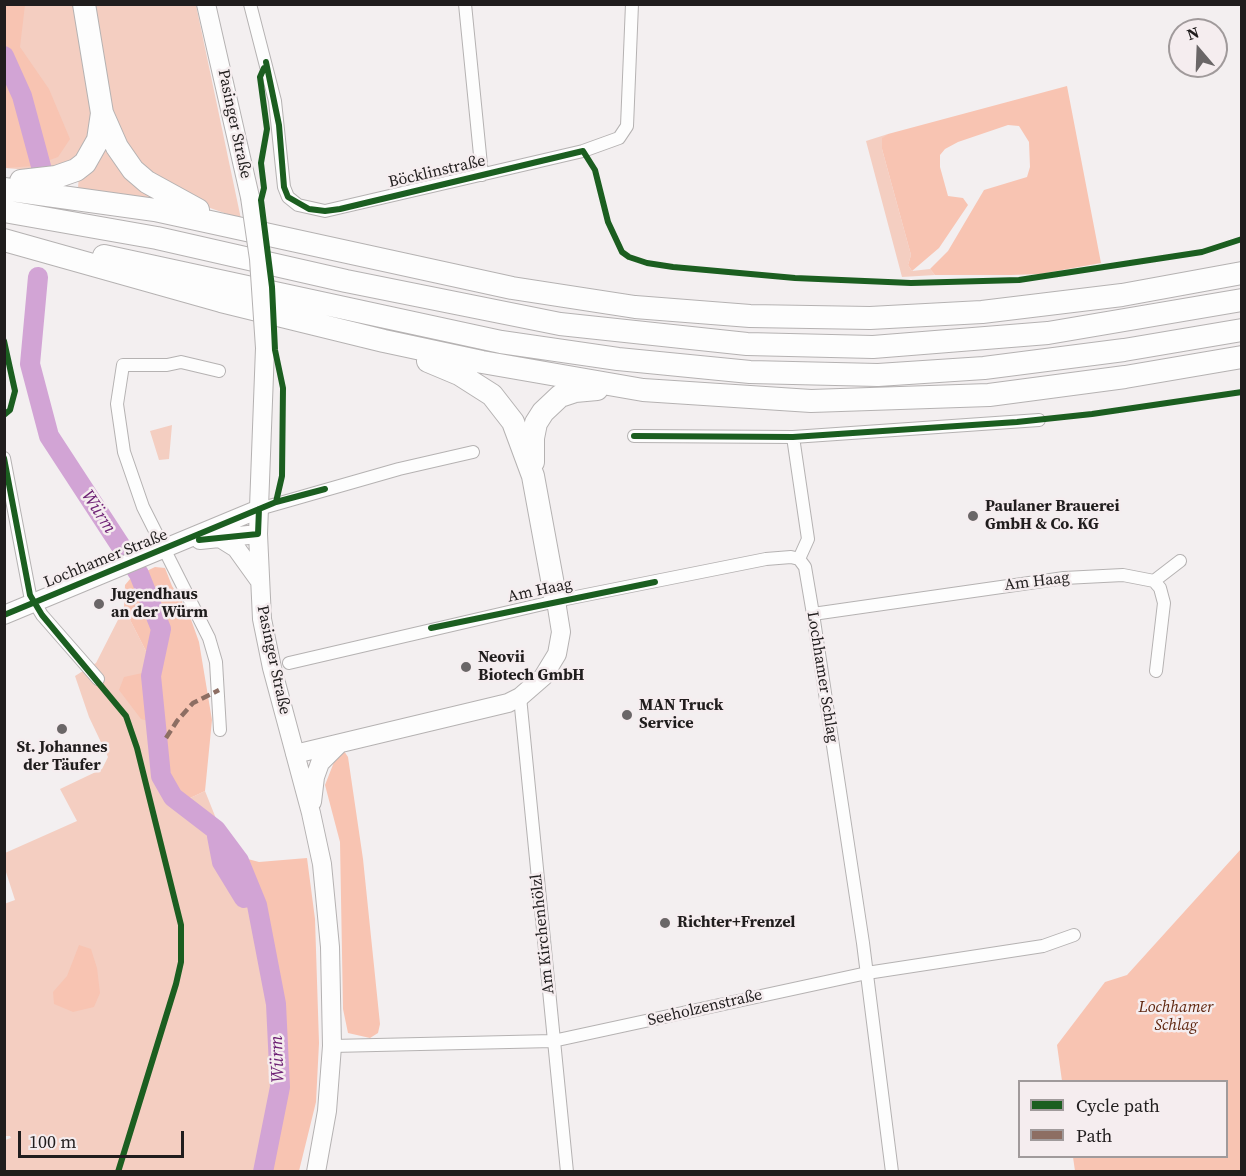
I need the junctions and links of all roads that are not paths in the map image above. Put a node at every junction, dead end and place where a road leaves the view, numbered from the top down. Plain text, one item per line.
1 (84, 4) edge
2 (206, 4) edge
3 (250, 4) edge
4 (465, 4) edge
5 (632, 4) edge
6 (102, 113) junction
7 (482, 175) junction
8 (4, 182) edge
9 (4, 189) edge
10 (4, 211) edge
11 (244, 229) junction
12 (4, 240) edge
13 (1242, 273) edge
14 (1242, 300) edge
15 (1242, 330) edge
16 (384, 341) junction
17 (1242, 357) edge
18 (219, 371) dead end
19 (643, 390) junction
20 (1039, 420) dead end
21 (634, 436) dead end
22 (793, 437) junction
23 (473, 452) dead end
24 (4, 458) edge
25 (533, 476) junction
26 (258, 509) junction
27 (258, 534) junction
28 (220, 538) junction
29 (184, 542) junction
30 (166, 549) junction
31 (798, 559) junction
32 (1180, 561) dead end
33 (259, 580) junction
34 (1154, 581) junction
35 (556, 601) junction
36 (34, 603) junction
37 (813, 614) junction
38 (4, 615) edge
39 (289, 663) dead end
40 (1156, 671) dead end
41 (98, 680) dead end
42 (520, 697) junction
43 (220, 730) dead end
44 (339, 744) junction
45 (295, 754) junction
46 (311, 813) junction
47 (1074, 935) dead end
48 (867, 973) junction
49 (553, 1041) junction
50 (332, 1046) junction
51 (316, 1172) edge
52 (567, 1172) edge
53 (892, 1172) edge

1 - 6 highway
2 - 26 main road, Pasinger Straße, bridge
3 - 7 street, Böcklinstraße
4 - 7 street
5 - 7 street, Böcklinstraße
6 - 8 highway
6 - 11 highway
9 - 11 highway
10 - 14 highway
11 - 13 highway
12 - 15 highway
12 - 16 highway
16 - 19 highway
16 - 25 highway
17 - 19 highway
18 - 30 street
19 - 25 highway
20 - 22 street
21 - 22 street
22 - 31 street
23 - 26 street
24 - 36 street
25 - 35 highway
26 - 27 main road, Pasinger Straße
26 - 29 main road, Lochhamer Straße
27 - 28 main road, Lochhamer Straße
27 - 33 main road, Pasinger Straße
28 - 29 main road, Lochhamer Straße
28 - 33 main road
29 - 30 main road, Lochhamer Straße
30 - 36 main road, Lochhamer Straße
30 - 43 street
31 - 35 street, Am Haag
31 - 37 street, Lochhamer Schlag
32 - 34 street
33 - 45 main road, Pasinger Straße
34 - 37 street, Am Haag
34 - 40 street
35 - 39 street, Am Haag
35 - 42 main road
36 - 38 main road, Lochhamer Straße
36 - 41 street
37 - 48 street, Lochhamer Schlag
42 - 44 main road
42 - 49 street, Am Kirchenhölzl
44 - 45 main road
44 - 46 main road
45 - 46 main road, Pasinger Straße
46 - 50 main road, Pasinger Straße
47 - 48 street, Seeholzenstraße
48 - 49 street, Seeholzenstraße
48 - 53 street, Lochhamer Schlag
49 - 50 street, Seeholzenstraße
49 - 52 street, Am Kirchenhölzl
50 - 51 main road, Pasinger Straße

